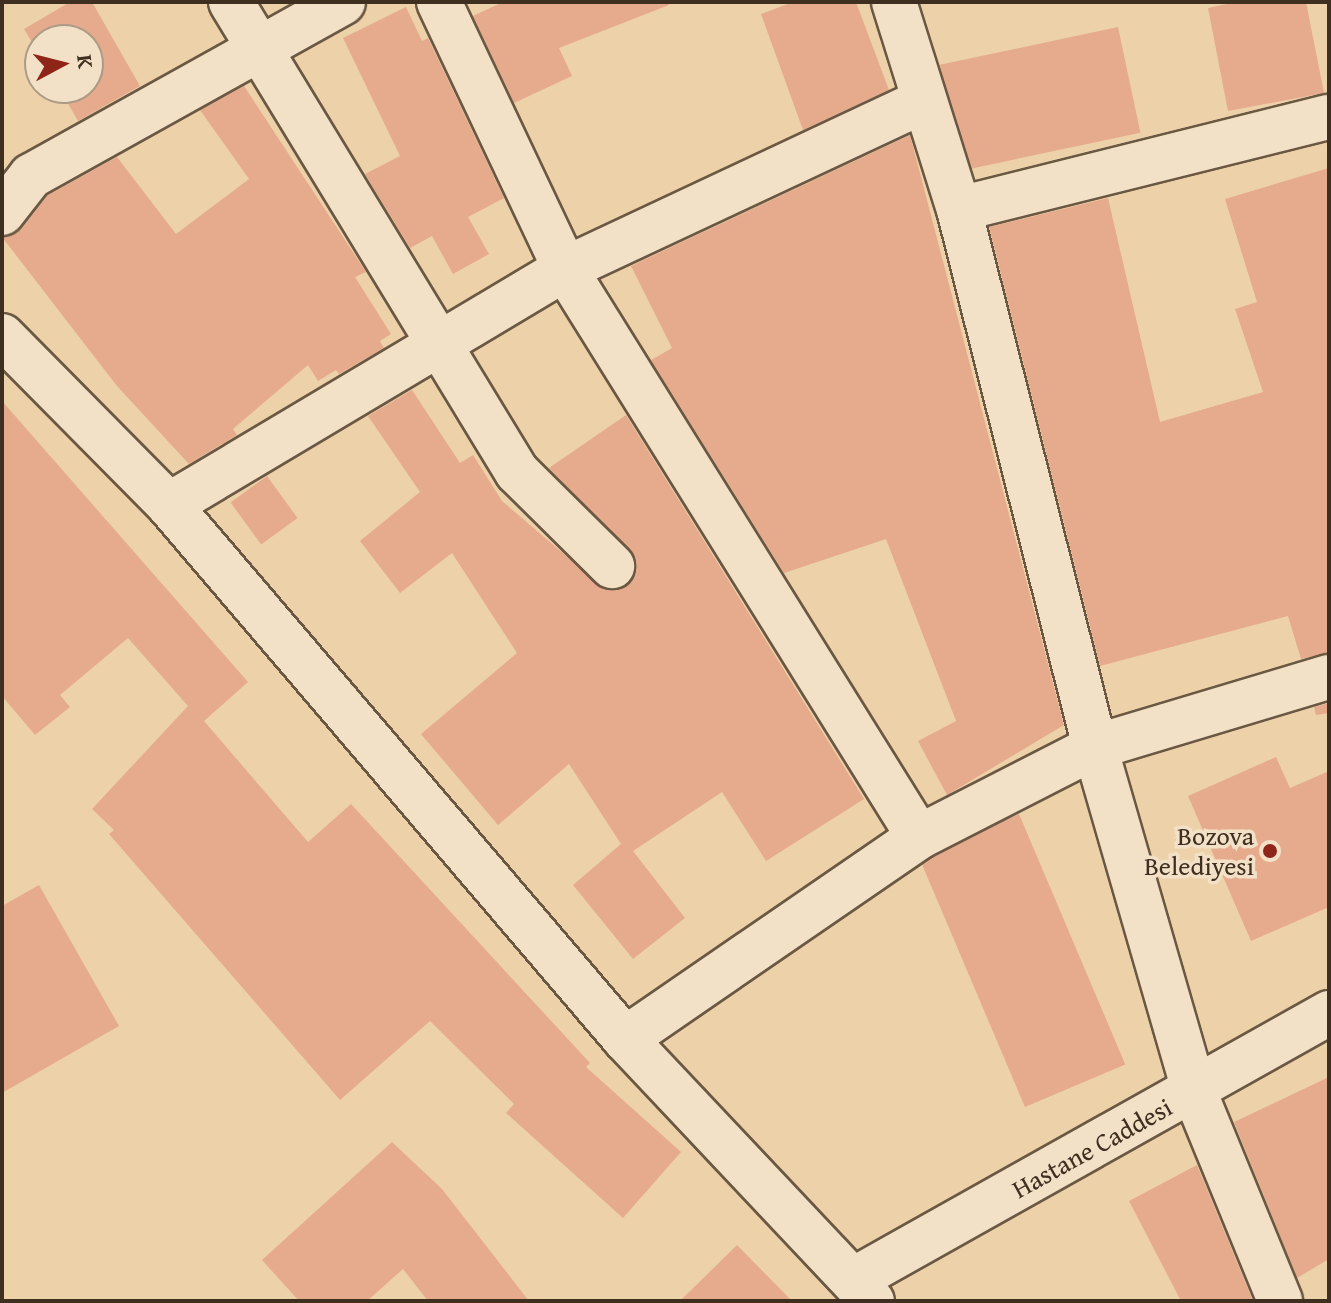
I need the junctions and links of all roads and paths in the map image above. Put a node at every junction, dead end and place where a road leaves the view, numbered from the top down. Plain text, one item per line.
1 (231, 2) edge
2 (343, 2) edge
3 (439, 2) edge
4 (894, 2) edge
5 (256, 51) junction
6 (922, 102) junction
7 (1329, 117) edge
8 (959, 209) junction
9 (2, 213) edge
10 (565, 269) junction
11 (2, 336) edge
12 (434, 342) junction
13 (169, 505) junction
14 (612, 566) dead end
15 (1329, 677) edge
16 (1095, 747) junction
17 (919, 837) junction
18 (1329, 1013) edge
19 (625, 1039) junction
20 (1194, 1091) junction
21 (862, 1291) edge
22 (1280, 1301) edge

1 - 5 street
2 - 5 street
3 - 10 street
4 - 6 street
5 - 9 street
5 - 12 street
6 - 8 street
6 - 10 street
7 - 8 street
8 - 16 street
10 - 12 street
10 - 17 street
11 - 13 street
12 - 13 street
12 - 14 street
13 - 19 street
15 - 16 street
16 - 17 street
16 - 20 street
17 - 19 street
18 - 20 street, Hastane Caddesi
19 - 21 street
20 - 21 street, Hastane Caddesi
20 - 22 street

